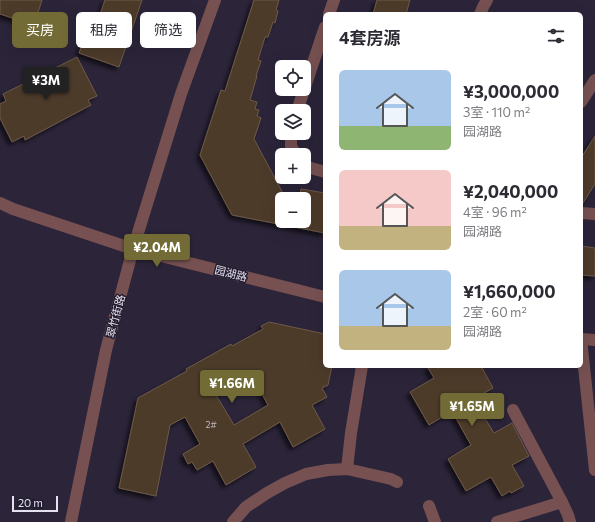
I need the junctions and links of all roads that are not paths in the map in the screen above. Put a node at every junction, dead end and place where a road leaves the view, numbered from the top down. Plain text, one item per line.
1 (215, 0) edge
2 (334, 0) edge
3 (487, 0) edge
4 (330, 12) edge
5 (481, 12) edge
6 (323, 33) edge
7 (595, 80) edge
8 (583, 99) edge
9 (299, 104) edge
10 (311, 168) edge
11 (323, 171) edge
12 (0, 203) edge
13 (583, 213) edge
14 (595, 214) edge
15 (133, 249) junction
16 (323, 296) edge
17 (583, 339) edge
18 (595, 340) edge
19 (583, 358) edge
20 (362, 368) edge
21 (513, 410) dead end
22 (347, 469) junction
23 (595, 470) edge
24 (397, 482) dead end
25 (562, 502) junction
26 (428, 506) dead end
27 (71, 522) edge
28 (234, 522) edge
29 (435, 522) edge
30 (497, 522) edge
31 (570, 522) edge

1 - 15 street, 翠竹街路
2 - 4 street
3 - 5 street
6 - 9 street
7 - 8 street
10 - 11 street
12 - 15 street, 园湖路
13 - 14 street
15 - 16 street, 园湖路
15 - 27 street, 翠竹街路
17 - 18 street
19 - 23 street
20 - 22 street
21 - 25 street
22 - 24 street
22 - 28 street
25 - 30 street
25 - 31 street
26 - 29 street

